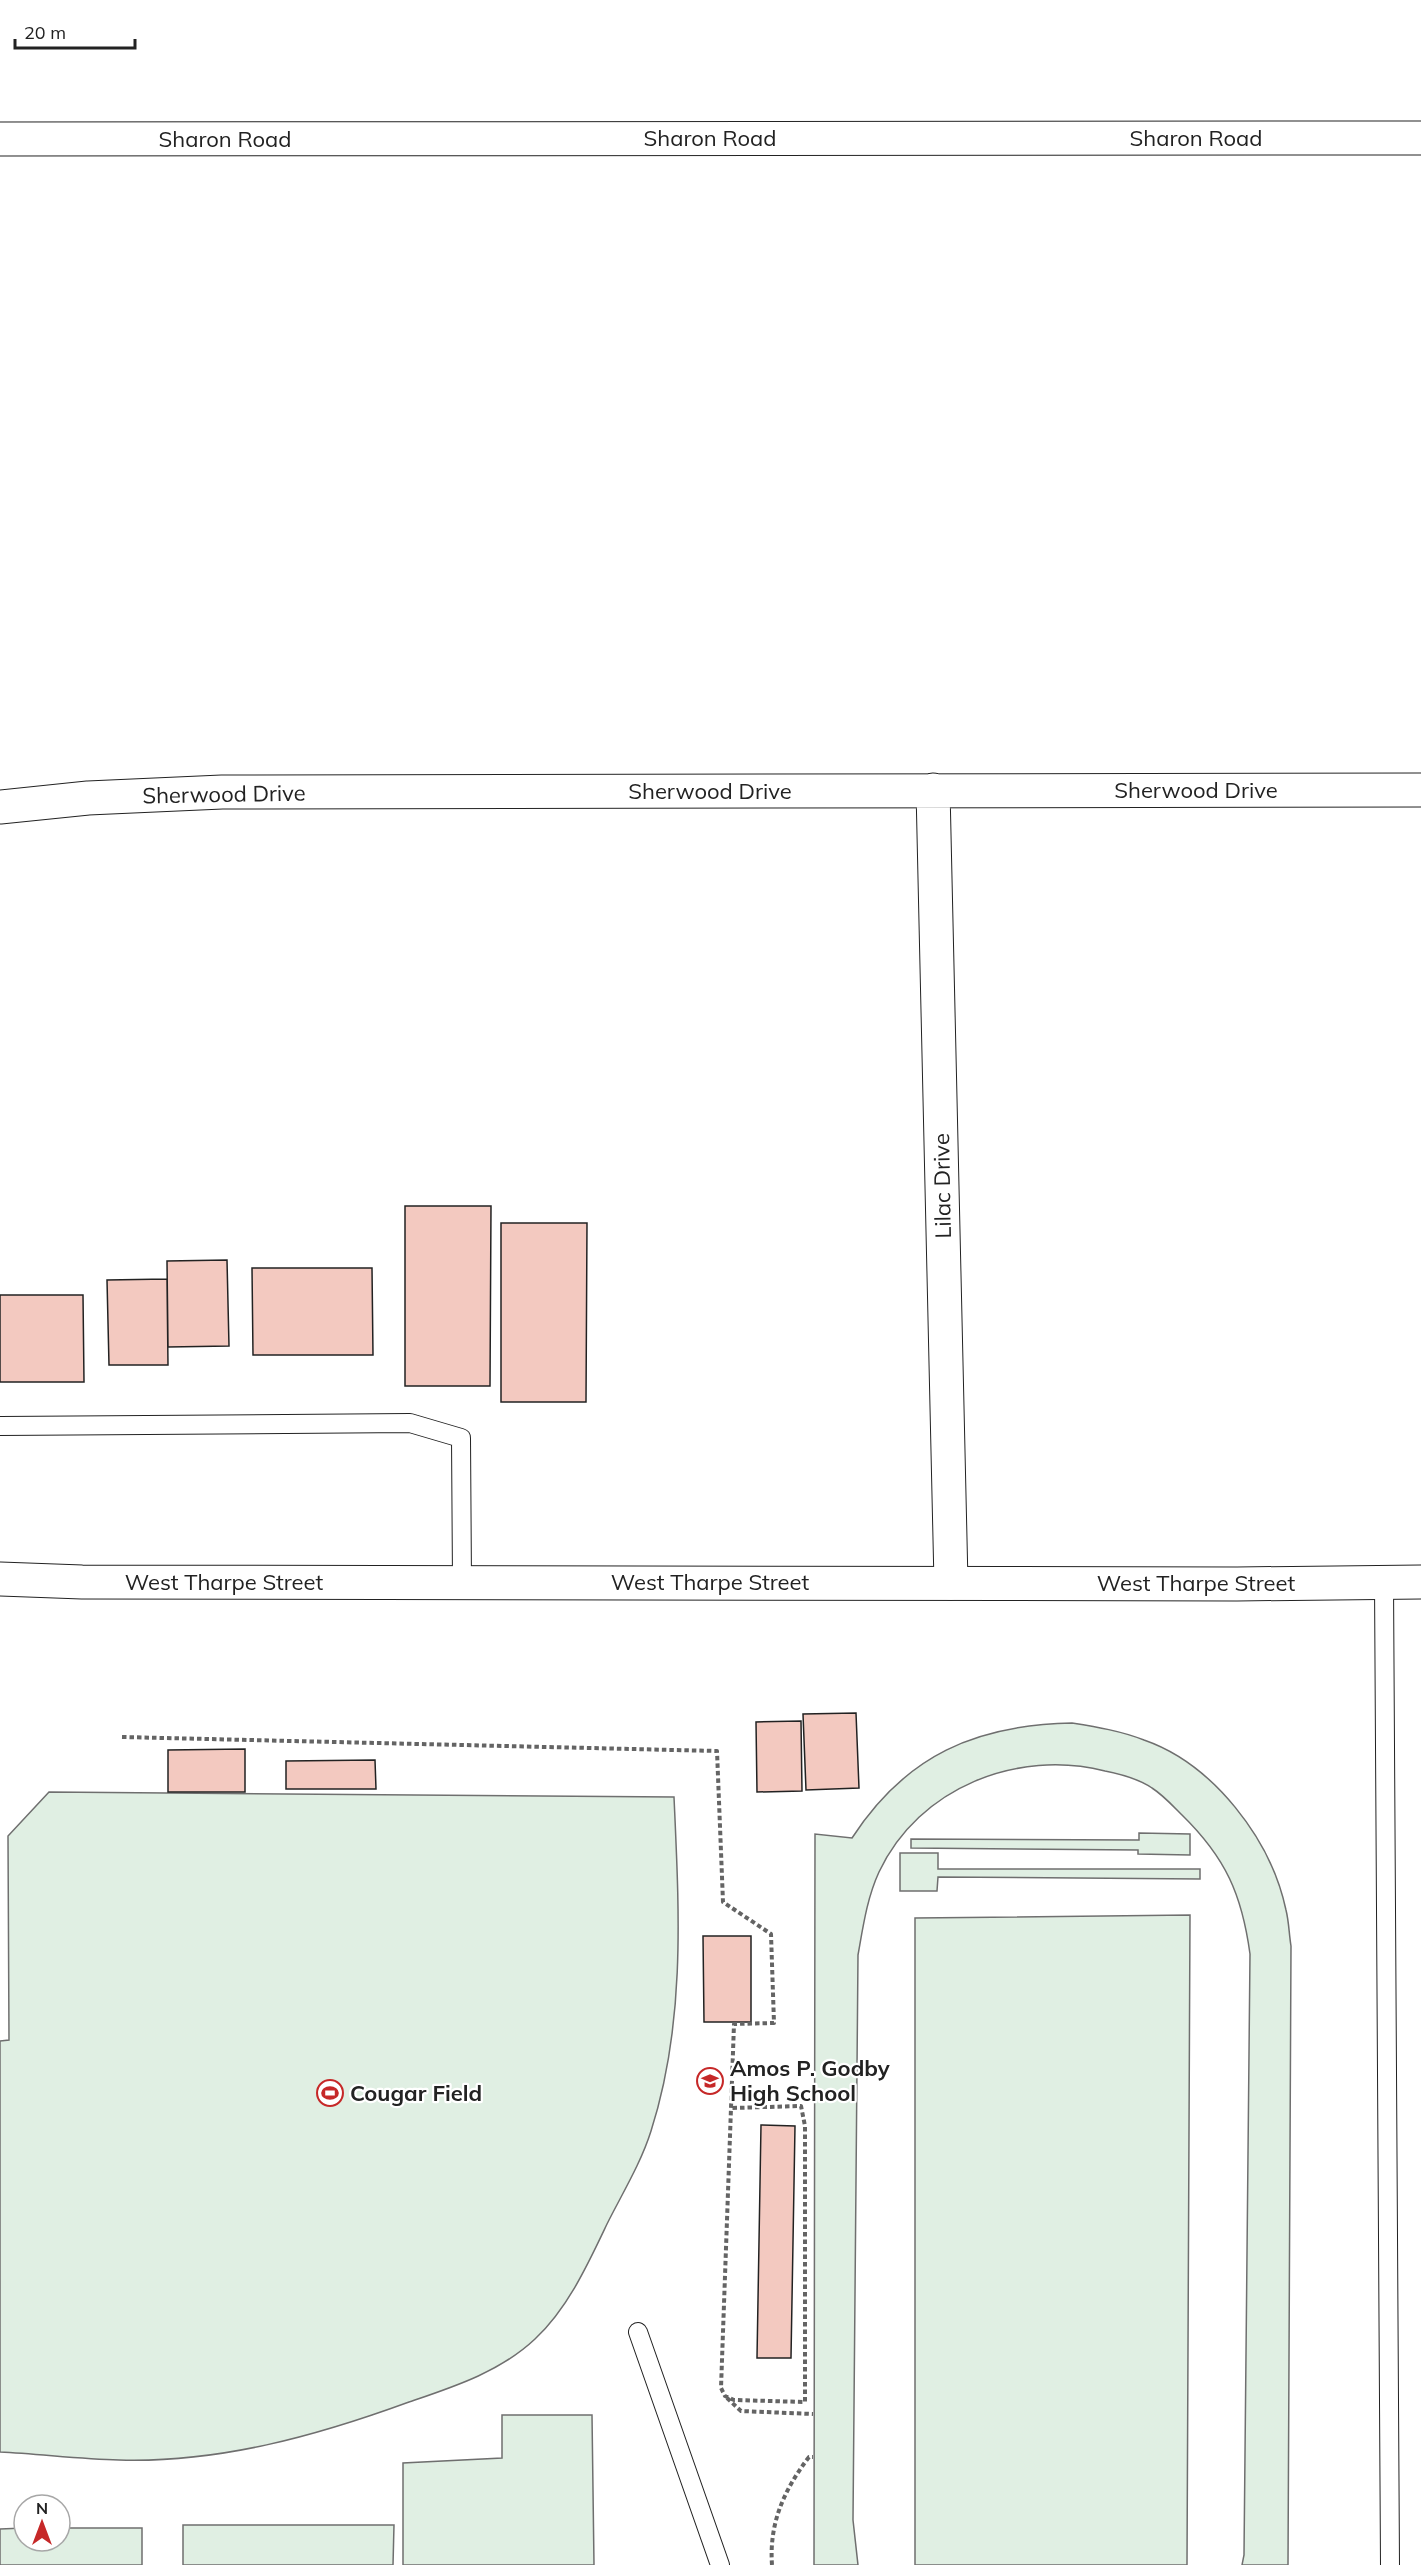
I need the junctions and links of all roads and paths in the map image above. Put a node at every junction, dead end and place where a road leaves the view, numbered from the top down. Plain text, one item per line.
1 (1421, 138) edge
2 (0, 139) edge
3 (933, 790) junction
4 (1421, 790) edge
5 (0, 807) edge
6 (0, 1426) edge
7 (0, 1579) edge
8 (462, 1582) junction
9 (1384, 1582) junction
10 (1421, 1582) edge
11 (951, 1583) junction
12 (122, 1737) dead end
13 (732, 2108) junction
14 (638, 2332) dead end
15 (725, 2396) junction
16 (813, 2414) dead end
17 (813, 2457) dead end
18 (720, 2565) edge
19 (772, 2565) edge
20 (1390, 2565) edge

1 - 2 street, Sharon Road
3 - 4 street, Sherwood Drive
3 - 5 street, Sherwood Drive
3 - 11 street, Lilac Drive
6 - 8 lane
7 - 8 street, West Tharpe Street
8 - 11 street, West Tharpe Street
9 - 10 street, West Tharpe Street
9 - 11 street, West Tharpe Street
9 - 20 lane
12 - 13 path
13 - 15 path
13 - 15 path
14 - 18 lane
15 - 16 path
17 - 19 path

